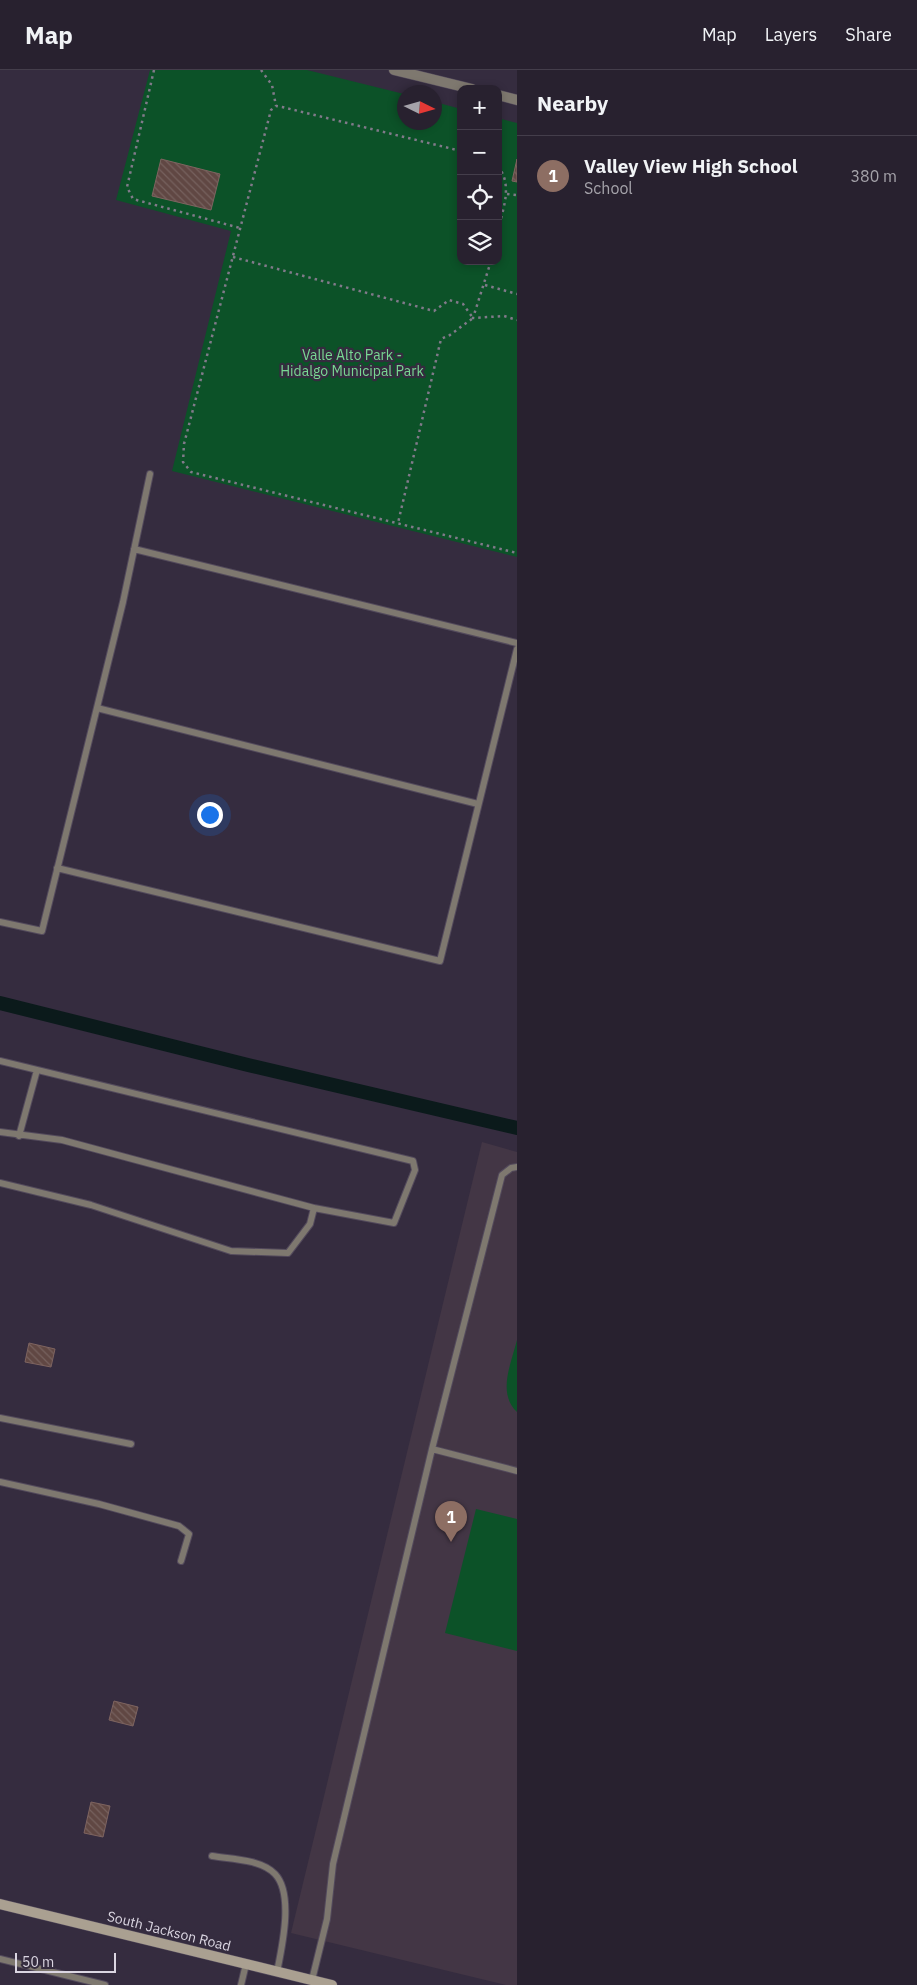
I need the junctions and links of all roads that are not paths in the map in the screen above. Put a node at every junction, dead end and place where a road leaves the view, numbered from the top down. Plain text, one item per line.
1 (394, 70) edge
2 (457, 85) edge
3 (502, 96) edge
4 (517, 100) edge
5 (150, 474) dead end
6 (134, 549) junction
7 (517, 644) edge
8 (517, 649) edge
9 (97, 708) junction
10 (478, 804) junction
11 (58, 868) junction
12 (0, 922) edge
13 (0, 1063) edge
14 (37, 1070) junction
15 (0, 1132) edge
16 (19, 1136) junction
17 (517, 1167) edge
18 (0, 1183) edge
19 (314, 1208) junction
20 (0, 1418) edge
21 (131, 1444) dead end
22 (432, 1449) junction
23 (517, 1471) edge
24 (0, 1482) edge
25 (181, 1561) dead end
26 (212, 1856) dead end
27 (0, 1904) edge
28 (0, 1959) edge
29 (246, 1964) junction
30 (277, 1972) junction
31 (312, 1980) junction
32 (104, 1985) edge
33 (241, 1985) edge
34 (332, 1985) edge

1 - 2 street
3 - 4 street
5 - 6 lane
6 - 7 lane
6 - 9 lane
8 - 10 lane
9 - 10 lane
9 - 11 lane
10 - 11 lane
11 - 12 lane
13 - 14 lane
14 - 16 lane
14 - 19 lane
15 - 16 lane
16 - 19 lane
17 - 22 lane
18 - 19 lane
20 - 21 lane
22 - 23 lane
22 - 31 lane
24 - 25 lane
26 - 30 lane
27 - 29 main road, South Jackson Road
28 - 32 lane
29 - 30 main road, South Jackson Road
29 - 33 lane
30 - 31 main road, South Jackson Road
31 - 34 main road, South Jackson Road

